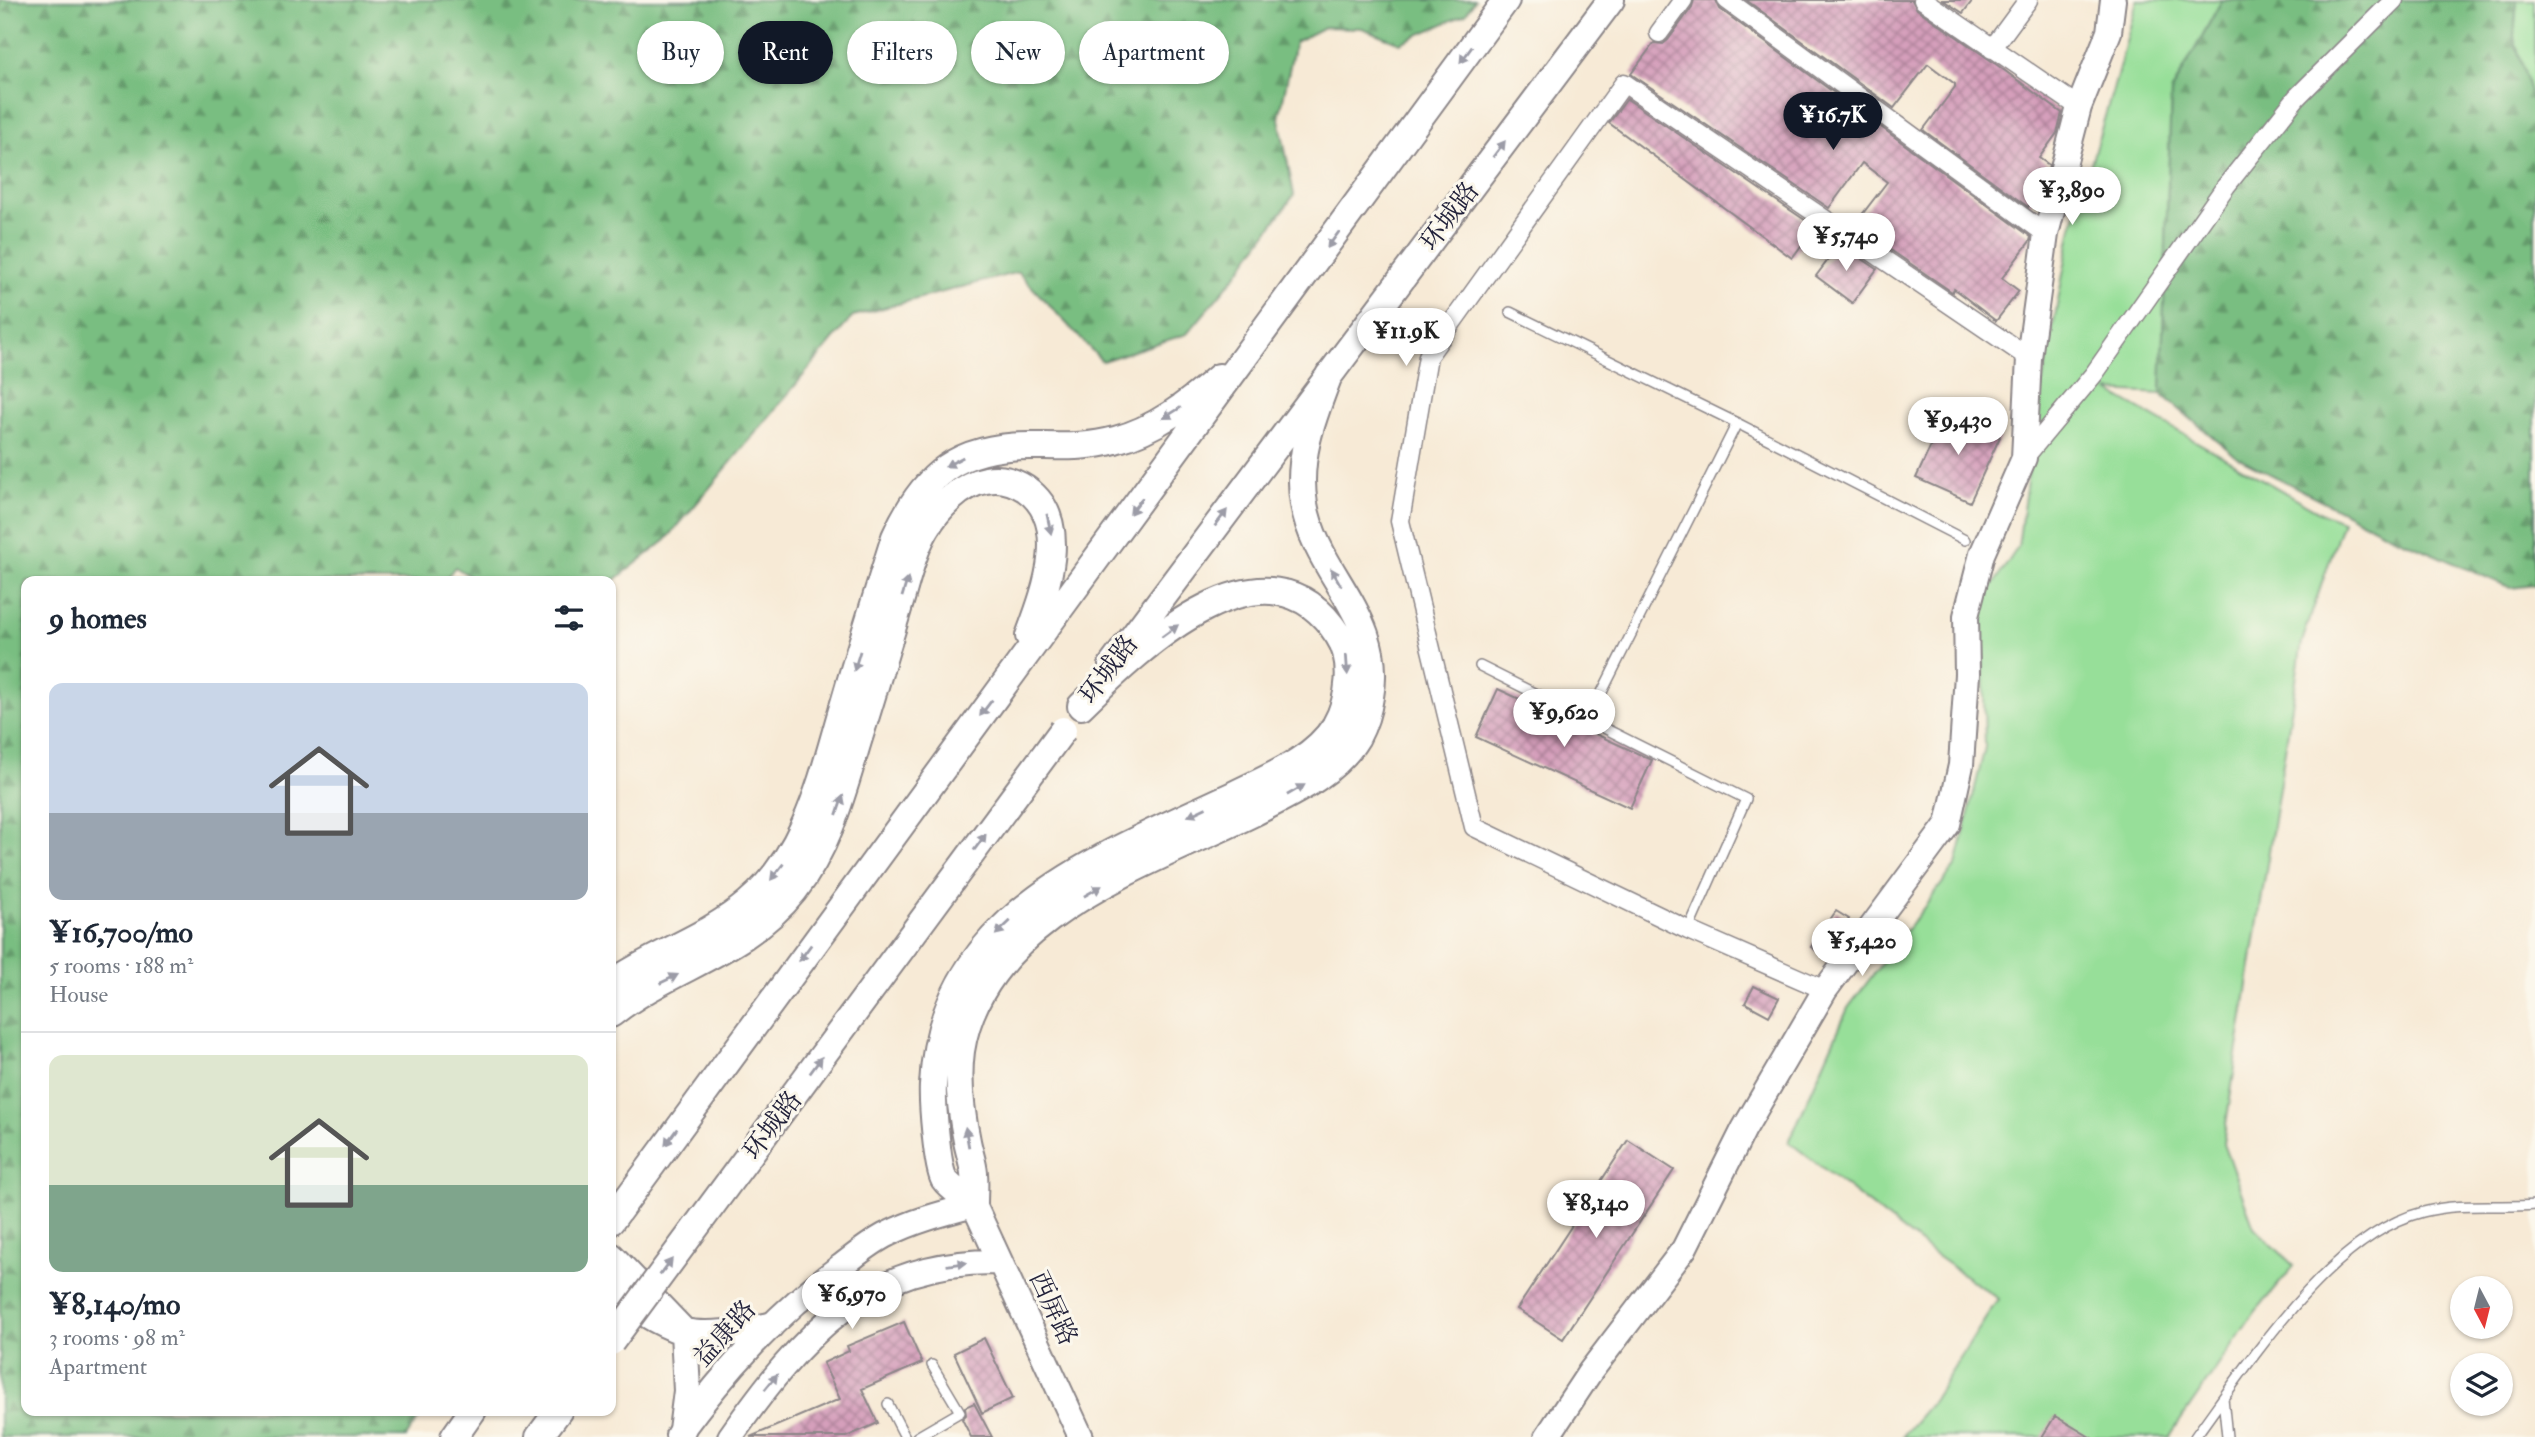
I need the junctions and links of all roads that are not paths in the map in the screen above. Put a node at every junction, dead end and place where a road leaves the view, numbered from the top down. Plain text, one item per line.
1 (1506, 0) edge
2 (1611, 0) edge
3 (1683, 0) edge
4 (1727, 0) edge
5 (1923, 0) edge
6 (2028, 0) edge
7 (2113, 0) edge
8 (2394, 0) edge
9 (1659, 33) dead end
10 (1992, 50) junction
11 (2079, 107) junction
12 (2046, 234) junction
13 (1510, 312) dead end
14 (1262, 338) junction
15 (2029, 358) junction
16 (1334, 368) junction
17 (1737, 423) junction
18 (2024, 458) junction
19 (1965, 540) dead end
20 (1017, 666) junction
21 (1480, 666) dead end
22 (1080, 706) junction
23 (1588, 720) junction
24 (1688, 930) junction
25 (616, 981) edge
26 (1825, 990) junction
27 (616, 1011) edge
28 (974, 1205) junction
29 (2535, 1205) edge
30 (616, 1214) edge
31 (616, 1261) edge
32 (1000, 1262) junction
33 (616, 1292) edge
34 (770, 1326) junction
35 (684, 1332) junction
36 (616, 1335) edge
37 (932, 1365) dead end
38 (2223, 1398) junction
39 (888, 1404) dead end
40 (469, 1416) edge
41 (555, 1416) edge
42 (680, 1434) edge
43 (454, 1437) edge
44 (539, 1437) edge
45 (730, 1437) edge
46 (905, 1437) edge
47 (917, 1437) edge
48 (1081, 1437) edge
49 (1547, 1437) edge
50 (2194, 1437) edge
51 (2227, 1437) edge

1 -> 14 main road
16 -> 2 main road, 环城路
3 - 9 street
4 - 12 street
5 - 10 street
6 - 10 street
7 - 11 street
8 - 18 street
10 - 11 street
11 - 12 street
12 - 15 street
13 - 17 lane
14 -> 20 main road
14 -> 25 main road
15 - 18 street
15 - 24 street
22 -> 16 main road, 环城路
28 -> 16 main road
17 - 19 lane
17 - 23 lane
18 - 26 street
27 -> 20 main road
20 -> 30 main road
21 - 23 lane
22 -> 28 main road
36 -> 22 main road, 环城路, bridge
23 - 24 lane
24 - 26 street
26 - 49 street
28 - 32 street, 西屏路
28 - 34 street, 益康路
29 - 38 lane
31 - 35 main road
45 -> 32 street
32 - 48 street, 西屏路
33 - 35 main road
34 - 35 main road
34 - 42 street, 益康路
35 - 42 main road
37 - 47 lane
38 - 50 lane
38 - 51 lane
39 - 46 lane
40 - 43 main road
41 - 44 main road

